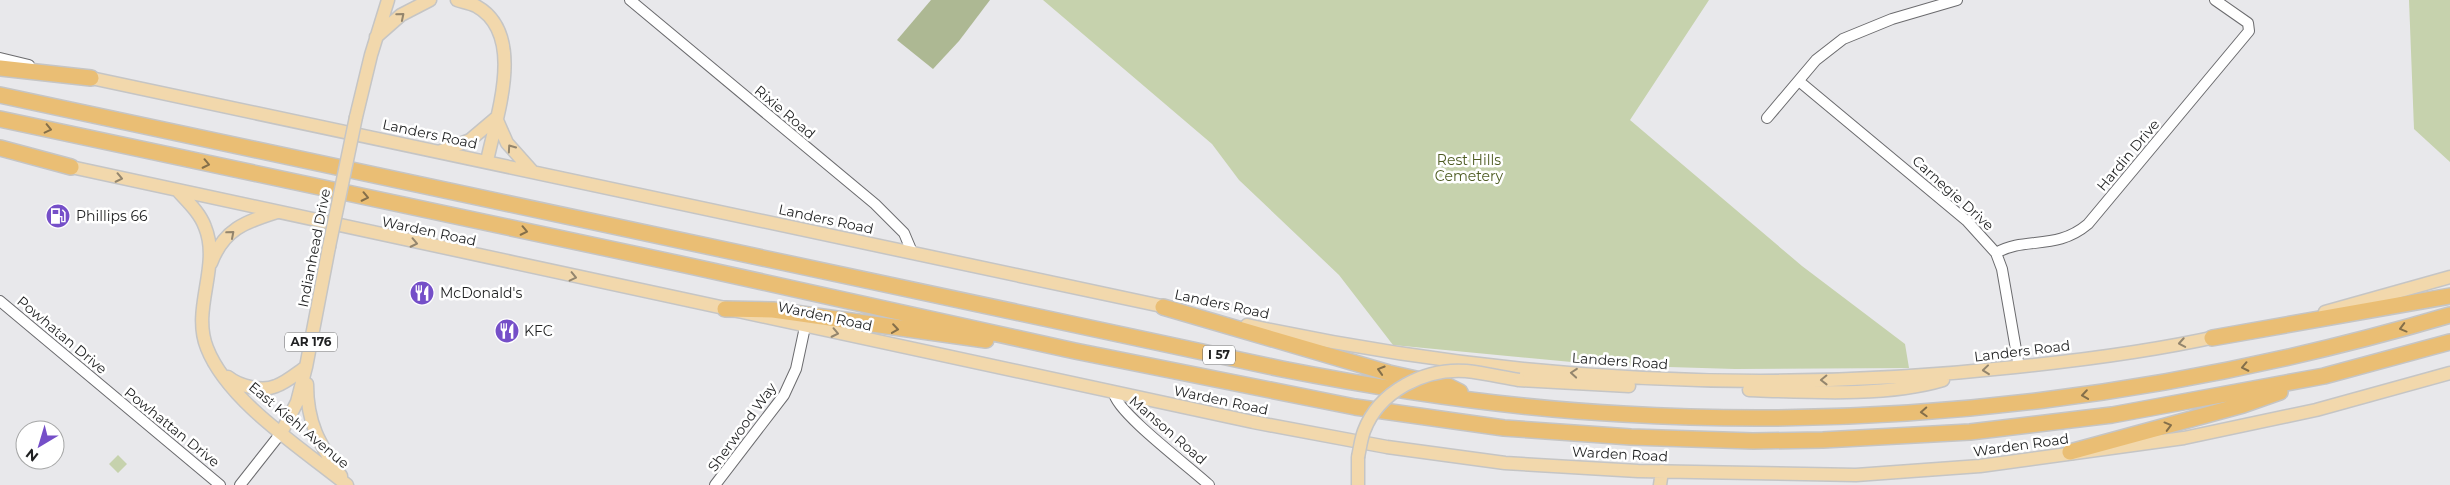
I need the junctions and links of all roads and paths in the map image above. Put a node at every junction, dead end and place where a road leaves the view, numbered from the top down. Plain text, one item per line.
1 (388, 0) edge
2 (430, 0) edge
3 (457, 0) edge
4 (630, 0) edge
5 (1957, 0) edge
6 (2215, 0) edge
7 (376, 37) junction
8 (0, 58) edge
9 (0, 68) edge
10 (91, 78) junction
11 (1800, 82) junction
12 (0, 95) edge
13 (496, 118) junction
14 (1767, 118) dead end
15 (0, 119) edge
16 (0, 148) edge
17 (439, 152) junction
18 (0, 153) edge
19 (487, 161) junction
20 (71, 167) junction
21 (533, 172) junction
22 (178, 191) junction
23 (278, 212) junction
24 (912, 252) junction
25 (1996, 253) junction
26 (207, 275) junction
27 (2450, 278) edge
28 (2450, 296) edge
29 (0, 302) edge
30 (1163, 306) junction
31 (725, 309) junction
32 (2450, 315) edge
33 (805, 327) junction
34 (2212, 338) junction
35 (2450, 342) edge
36 (1075, 351) junction
37 (306, 367) junction
38 (2019, 367) junction
39 (219, 370) junction
40 (1967, 372) junction
41 (2450, 373) edge
42 (2324, 376) junction
43 (106, 390) joint
44 (1114, 393) junction
45 (1477, 400) junction
46 (282, 433) junction
47 (2070, 452) junction
48 (1662, 471) junction
49 (347, 484) edge
50 (220, 485) edge
51 (240, 485) edge
52 (716, 485) edge
53 (1209, 485) edge
54 (1358, 485) edge
55 (1660, 485) edge

1 - 7 main road, AR 176
7 -> 2 main road
3 - 13 main road
4 - 24 street, Rixie Road
5 - 11 street
6 - 25 street, Hardin Drive
7 - 37 main road, Indianhead Drive / AR 176, bridge
8 - 10 street, Landers Road
9 - 10 highway
10 - 17 main road, Landers Road
11 - 14 street
11 - 25 street, Carnegie Drive
12 - 45 highway, I 57
13 - 17 main road
13 - 19 main road
21 -> 13 main road
15 -> 36 highway, I 57
16 - 20 highway
17 - 19 main road, Landers Road
18 - 20 street, Warden Road
19 - 21 main road, Landers Road
20 -> 22 main road, Warden Road
21 - 24 main road, Landers Road
22 - 23 main road, Warden Road
22 - 26 main road, East Kiehl Avenue
26 -> 23 main road, East Kiehl Avenue
23 -> 31 main road, Warden Road
24 - 30 main road, Landers Road
25 - 38 street, Carnegie Drive
26 - 39 main road, East Kiehl Avenue
27 - 34 main road, Landers Road
28 - 34 highway
29 - 43 street, Powhatan Drive
40 -> 30 main road, Landers Road
45 -> 30 highway
31 - 33 main road, Warden Road
31 -> 36 highway
32 -> 45 highway, I 57
33 -> 44 main road, Warden Road
33 - 52 street, Sherwood Way
34 -> 38 main road, Landers Road
35 - 42 highway, I 57
36 - 42 highway, I 57
37 - 39 main road
37 - 46 main road, Indianhead Drive / AR 176
37 - 49 main road
38 -> 40 main road, Landers Road
39 - 46 main road, East Kiehl Avenue
40 - 54 main road, bridge
41 - 47 main road, Warden Road
47 -> 42 highway
43 - 50 street, Powhattan Drive
44 - 48 main road, Warden Road
44 - 53 street, Manson Road
46 - 49 main road, East Kiehl Avenue
46 - 51 street, Indianhead Drive
47 - 48 main road, Warden Road
48 - 55 main road

